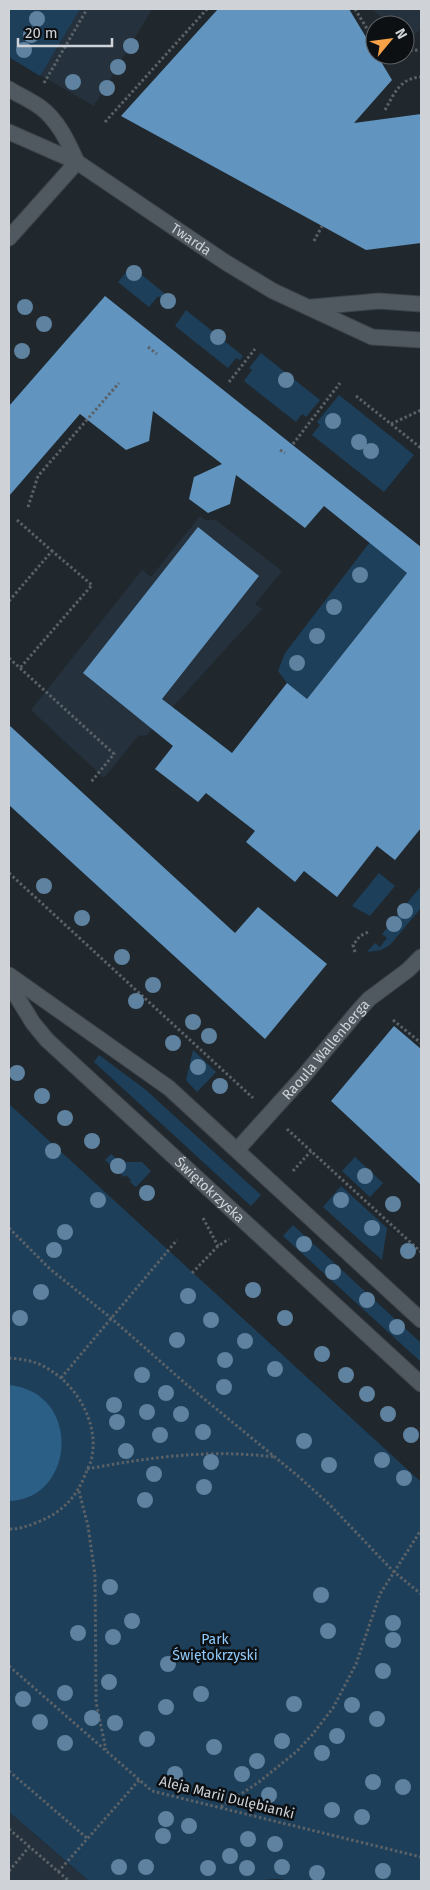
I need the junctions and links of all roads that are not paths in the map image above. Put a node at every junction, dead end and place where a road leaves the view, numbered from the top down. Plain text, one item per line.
1 (9, 89) edge
2 (9, 132) edge
3 (77, 162) junction
4 (9, 238) edge
5 (421, 304) edge
6 (312, 308) junction
7 (421, 340) edge
8 (421, 957) edge
9 (9, 975) edge
10 (9, 984) edge
11 (237, 1150) junction
12 (421, 1320) edge
13 (421, 1384) edge

1 - 3 street
2 - 3 street, Twarda
3 - 4 street
3 - 6 street, Twarda
5 - 6 street, Twarda
6 - 7 street, Twarda
8 - 11 street, Raoula Wallenberga
9 - 11 street
10 - 13 street, Świętokrzyska
11 - 12 street

